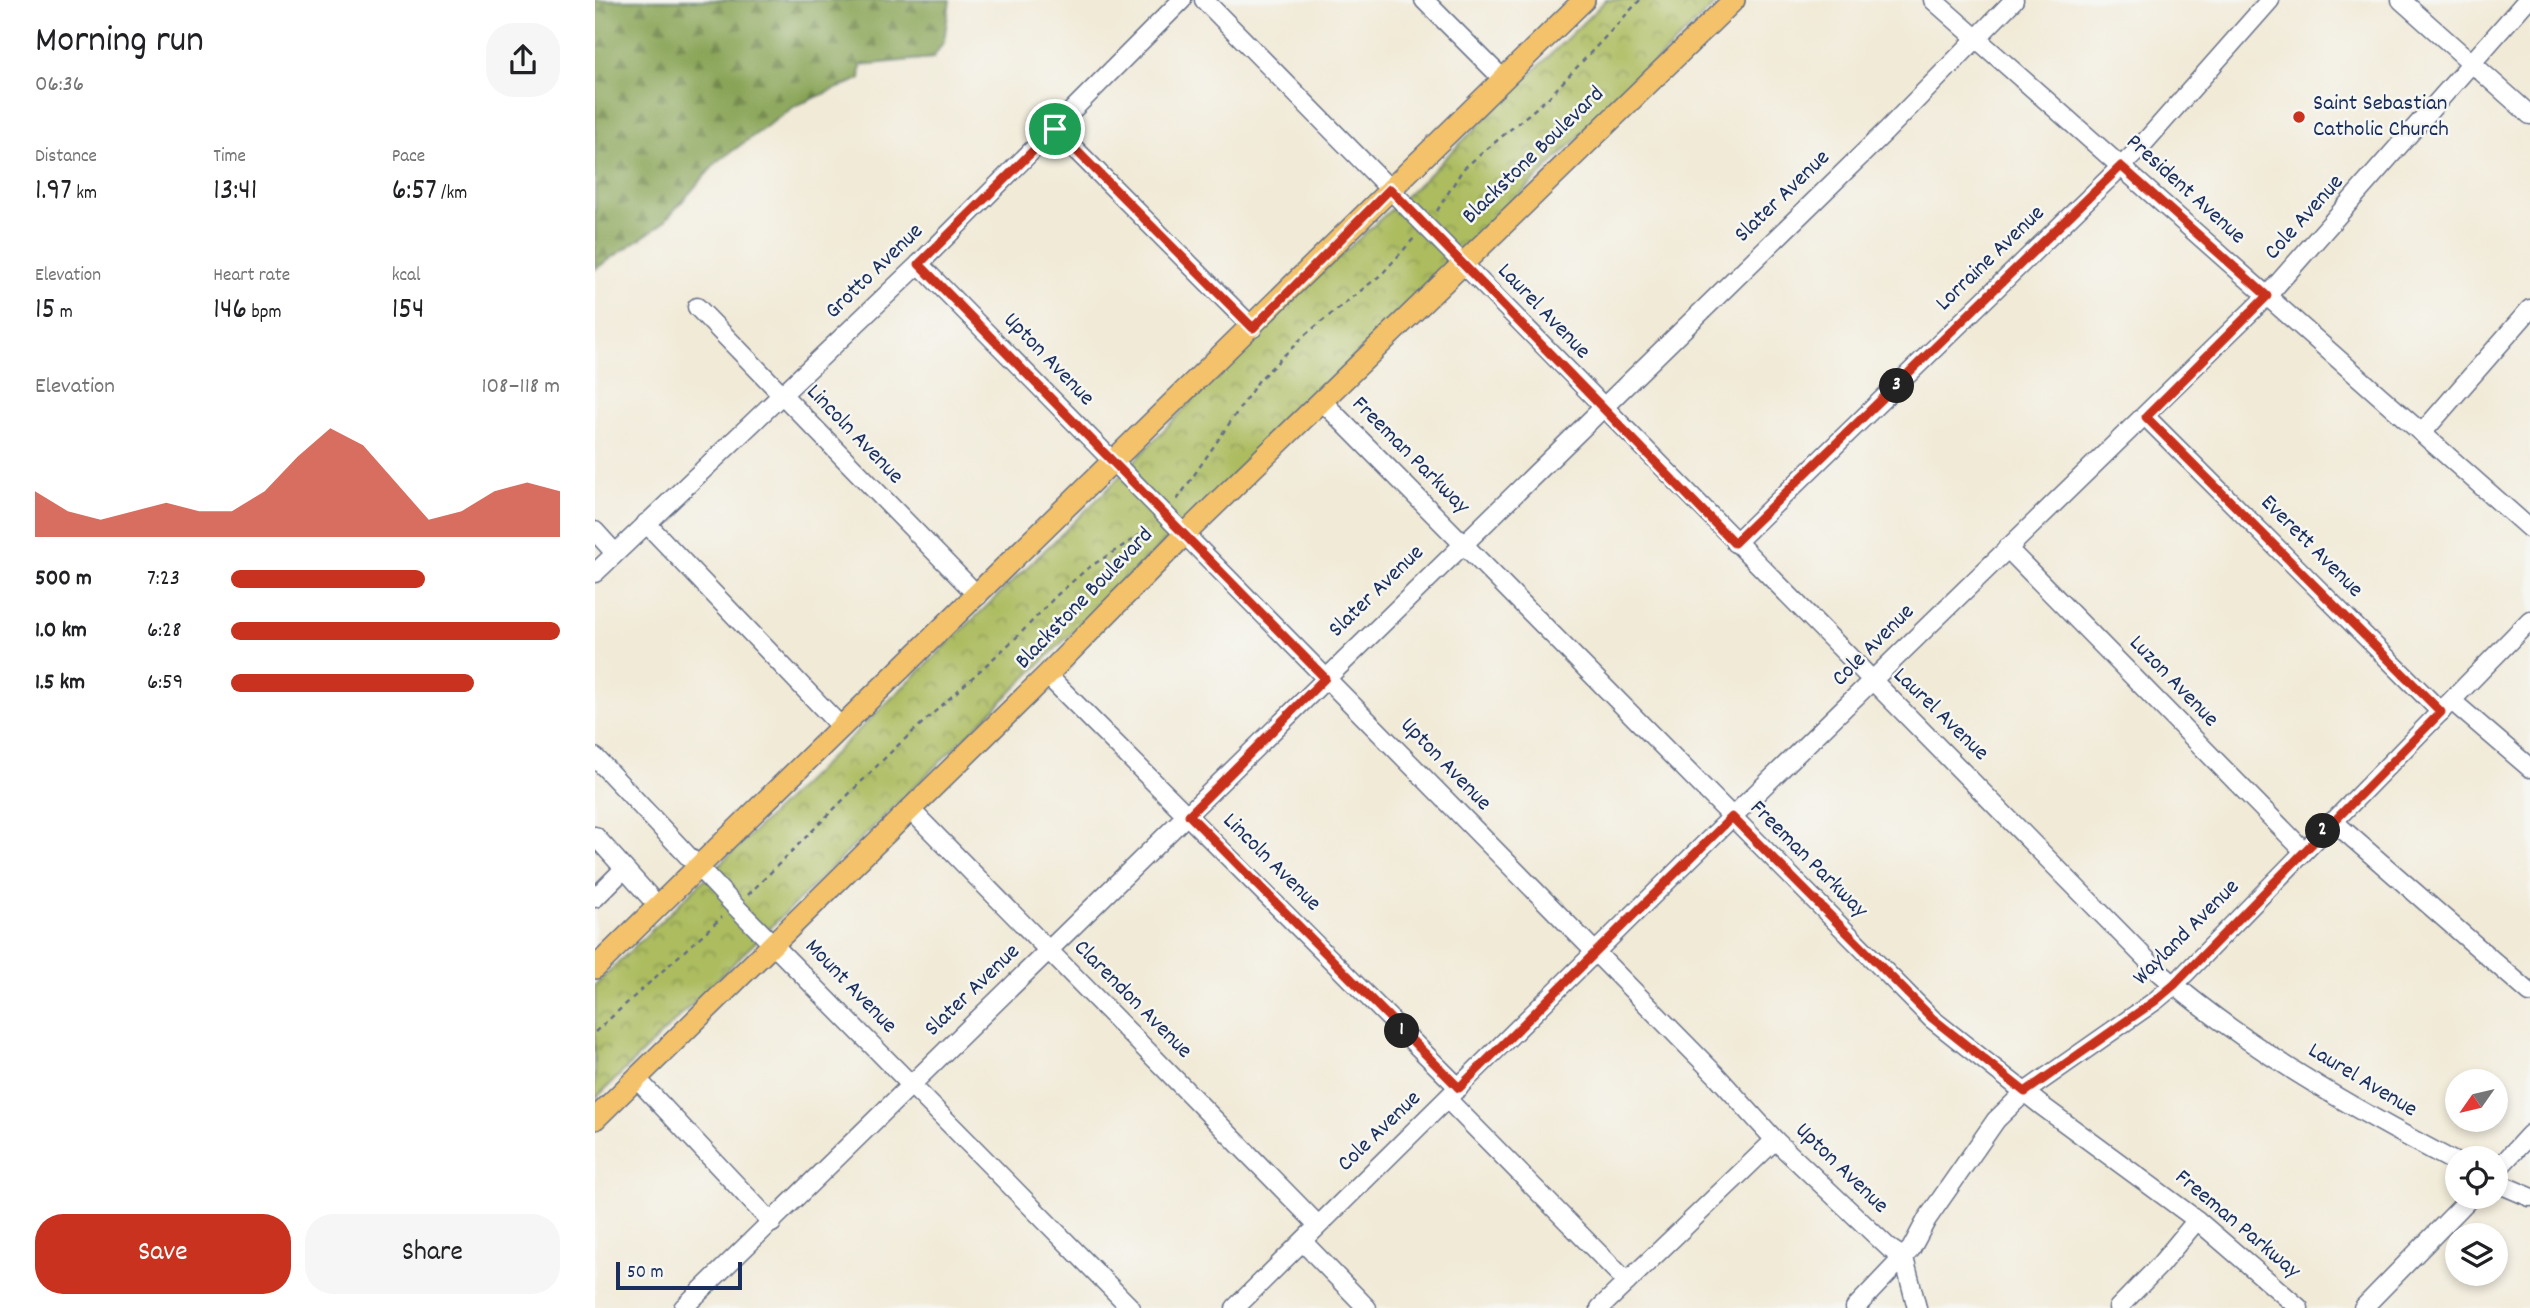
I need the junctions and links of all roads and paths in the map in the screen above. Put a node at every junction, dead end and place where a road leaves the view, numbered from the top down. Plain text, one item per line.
1 (1182, 0) edge
2 (1204, 0) edge
3 (1424, 0) edge
4 (1584, 0) edge
5 (1640, 0) edge
6 (1734, 0) edge
7 (1933, 0) edge
8 (2014, 0) edge
9 (2270, 0) edge
10 (2400, 0) edge
11 (2527, 0) edge
12 (1978, 40) junction
13 (2473, 63) junction
14 (1503, 79) junction
15 (2530, 115) edge
16 (1055, 129) junction
17 (2121, 166) junction
18 (1390, 189) junction
19 (1425, 226) junction
20 (1461, 263) junction
21 (919, 264) junction
22 (2267, 296) junction
23 (697, 307) dead end
24 (2530, 309) edge
25 (1253, 328) junction
26 (781, 395) junction
27 (1322, 401) junction
28 (1603, 409) junction
29 (2146, 417) junction
30 (2422, 433) junction
31 (1114, 463) junction
32 (1165, 515) junction
33 (646, 523) junction
34 (2530, 529) edge
35 (595, 531) edge
36 (1185, 534) junction
37 (1734, 543) junction
38 (1463, 545) junction
39 (2007, 548) junction
40 (615, 553) junction
41 (595, 573) edge
42 (978, 596) junction
43 (2530, 620) edge
44 (1047, 675) junction
45 (1325, 678) junction
46 (1871, 682) junction
47 (2446, 706) junction
48 (842, 728) junction
49 (595, 757) edge
50 (2530, 768) edge
51 (911, 809) junction
52 (1189, 815) junction
53 (1732, 817) junction
54 (2333, 821) junction
55 (595, 836) edge
56 (2304, 851) junction
57 (698, 867) junction
58 (624, 869) junction
59 (595, 898) edge
60 (658, 906) junction
61 (735, 906) junction
62 (773, 944) junction
63 (1050, 952) junction
64 (1595, 954) junction
65 (595, 968) edge
66 (2174, 985) junction
67 (2530, 993) edge
68 (595, 1032) edge
69 (636, 1079) junction
70 (911, 1085) junction
71 (2025, 1092) junction
72 (1453, 1094) junction
73 (595, 1119) edge
74 (2530, 1134) edge
75 (1775, 1140) junction
76 (2445, 1156) edge
77 (2508, 1157) edge
78 (2508, 1188) edge
79 (2530, 1197) edge
80 (2459, 1209) edge
81 (2197, 1220) junction
82 (772, 1223) junction
83 (1318, 1225) junction
84 (1303, 1242) junction
85 (1904, 1258) junction
86 (1627, 1282) junction
87 (2383, 1288) junction
88 (683, 1308) edge
89 (1131, 1308) edge
90 (1235, 1308) edge
91 (1367, 1308) edge
92 (1600, 1308) edge
93 (1855, 1308) edge
94 (1917, 1308) edge
95 (2118, 1308) edge
96 (2299, 1308) edge
97 (2363, 1308) edge
98 (2386, 1308) edge

1 - 16 street, Grotto Avenue
2 - 18 street, Laurel Avenue
3 - 14 street
4 - 14 main road
5 - 19 path
6 - 20 main road, Blackstone Boulevard
7 - 12 street, President Avenue
8 - 12 street, Slater Avenue
9 - 17 street, Lorraine Avenue
10 - 13 street
11 - 13 street, Cole Avenue
12 - 17 street, President Avenue
12 - 28 street, Slater Avenue
13 - 15 street
13 - 22 street, Cole Avenue
14 - 18 main road
16 - 21 street, Grotto Avenue
16 - 25 street
17 - 22 street, President Avenue
17 - 37 street, Lorraine Avenue
18 - 19 street, Laurel Avenue
18 - 25 main road
19 - 20 street, Laurel Avenue
19 - 32 path
20 - 27 main road, Blackstone Boulevard
20 - 28 street, Laurel Avenue
21 - 26 street, Grotto Avenue
21 - 31 street, Upton Avenue
22 - 29 street, Cole Avenue
22 - 30 street, President Avenue
23 - 26 street, Lincoln Avenue
24 - 30 street
25 - 31 main road
26 - 33 street, Grotto Avenue
26 - 42 street, Lincoln Avenue
27 - 36 main road, Blackstone Boulevard
27 - 38 street, Freeman Parkway
28 - 37 street, Laurel Avenue
28 - 38 street, Slater Avenue
29 - 39 street, Cole Avenue
29 - 47 street, Everett Avenue
30 - 34 street, President Avenue
31 - 32 street, Upton Avenue
31 - 42 main road
32 - 36 street, Upton Avenue
32 - 61 path
33 - 40 street, Grotto Avenue
33 - 48 street
35 - 40 street
36 - 44 main road, Blackstone Boulevard
36 - 45 street, Upton Avenue
37 - 46 street, Laurel Avenue
38 - 45 street, Slater Avenue
38 - 53 street, Freeman Parkway
39 - 46 street, Cole Avenue
39 - 56 street, Luzon Avenue
40 - 41 street, Grotto Avenue
42 - 48 main road
43 - 47 street, Wayland Avenue
44 - 51 main road, Blackstone Boulevard
44 - 52 street, Lincoln Avenue
45 - 52 street, Slater Avenue
45 - 64 street, Upton Avenue
46 - 53 street, Cole Avenue
46 - 66 street, Laurel Avenue
47 - 50 street, Everett Avenue
47 - 54 street, Wayland Avenue
48 - 57 main road
49 - 57 street, Mount Avenue
51 - 62 main road, Blackstone Boulevard
51 - 63 street, Clarendon Avenue
52 - 63 street, Slater Avenue
52 - 72 street, Lincoln Avenue
53 - 64 street, Cole Avenue
53 - 71 street, Freeman Parkway
54 - 56 street, Wayland Avenue
54 - 67 street
55 - 58 street
56 - 66 street, Wayland Avenue
57 - 60 main road
57 - 61 street, Mount Avenue
58 - 59 street
58 - 60 street
60 - 65 main road
61 - 62 street, Mount Avenue
61 - 68 path
62 - 69 main road, Blackstone Boulevard
62 - 70 street, Mount Avenue
63 - 70 street, Slater Avenue
63 - 83 street, Clarendon Avenue
64 - 72 street, Cole Avenue
64 - 75 street, Upton Avenue
66 - 71 street, Wayland Avenue
66 - 76 street, Laurel Avenue
69 - 73 main road, Blackstone Boulevard
69 - 82 street
70 - 82 street, Slater Avenue
70 - 89 street, Mount Avenue
71 - 81 street, Freeman Parkway
71 - 85 street, Wayland Avenue
72 - 83 street, Cole Avenue
72 - 86 street, Lincoln Avenue
74 - 77 street
75 - 85 street, Upton Avenue
75 - 86 street
78 - 79 street
80 - 87 street
81 - 95 street
81 - 96 street, Freeman Parkway
82 - 88 street, Slater Avenue
83 - 84 street, Cole Avenue
84 - 90 street, Cole Avenue
84 - 91 street
85 - 93 street, Wayland Avenue
85 - 94 street
86 - 92 street
87 - 97 street
87 - 98 street

